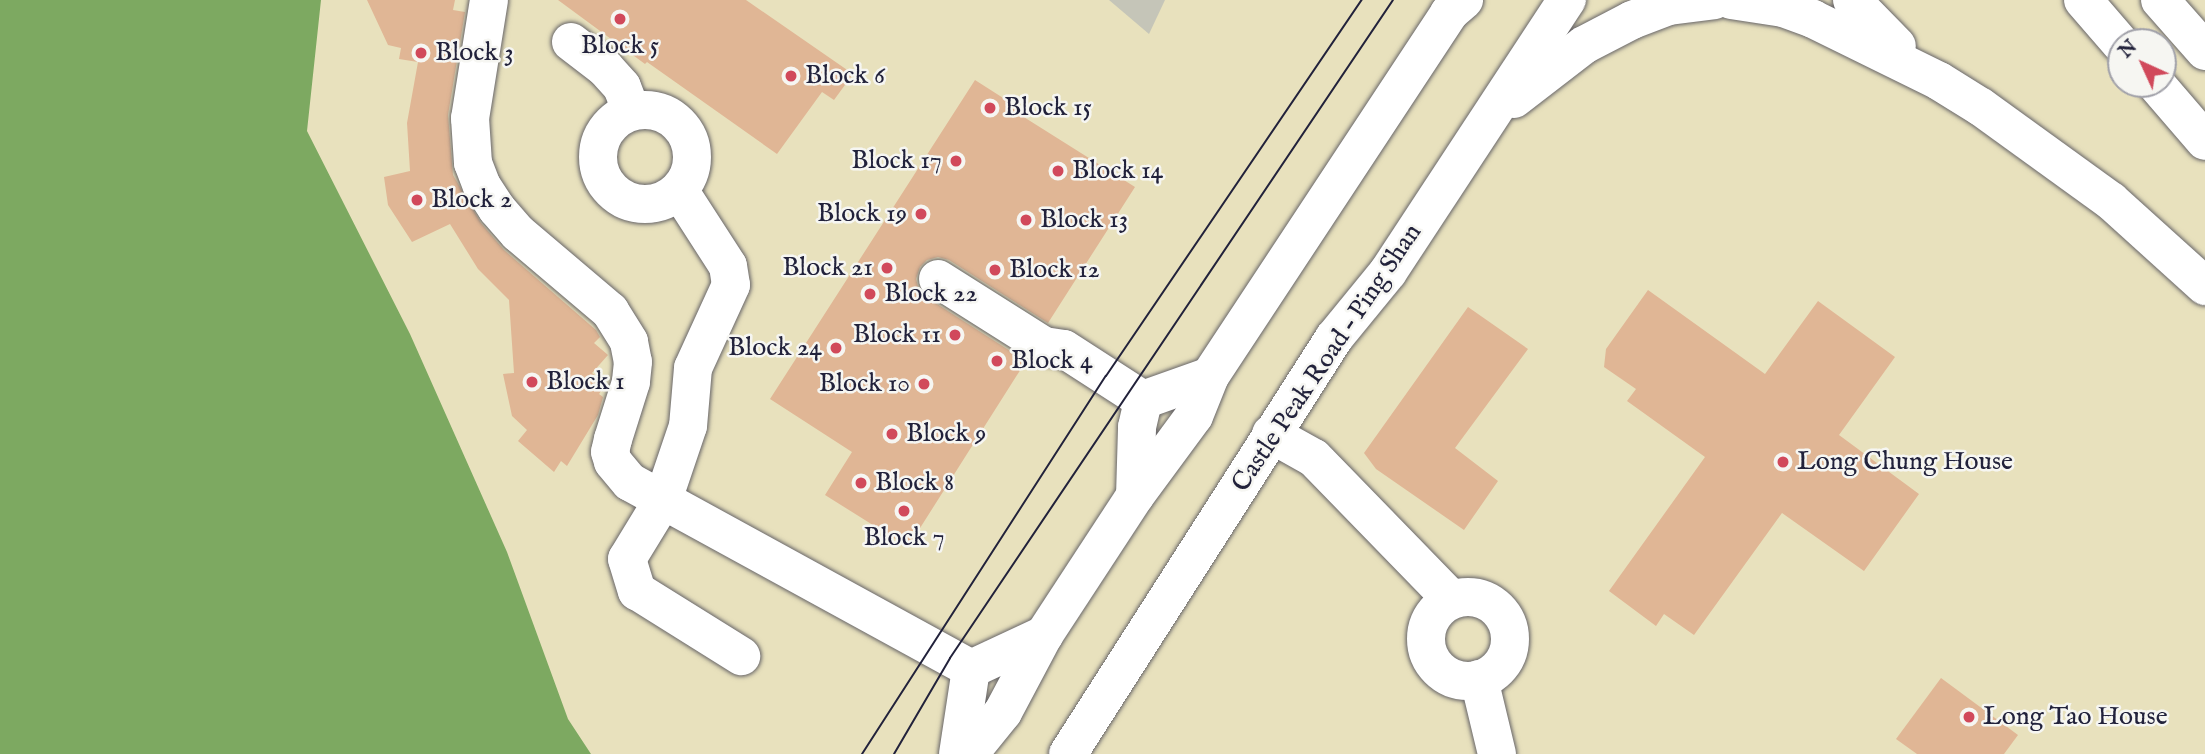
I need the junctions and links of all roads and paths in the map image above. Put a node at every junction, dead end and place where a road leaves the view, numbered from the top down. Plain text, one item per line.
1 (489, 0) edge
2 (1567, 0) edge
3 (1715, 0) edge
4 (1731, 0) edge
5 (1852, 0) edge
6 (2082, 0) edge
7 (2160, 0) edge
8 (1454, 4) edge
9 (2107, 28) edge
10 (571, 42) dead end
11 (2205, 51) edge
12 (1939, 81) junction
13 (2169, 98) edge
14 (631, 111) junction
15 (1493, 115) junction
16 (2205, 141) edge
17 (679, 190) junction
18 (938, 279) dead end
19 (2205, 286) edge
20 (1210, 376) junction
21 (1143, 400) junction
22 (1271, 434) junction
23 (1135, 496) junction
24 (663, 500) junction
25 (1451, 599) junction
26 (1044, 635) junction
27 (741, 656) dead end
28 (971, 669) junction
29 (1479, 679) junction
30 (958, 754) edge
31 (969, 754) edge
32 (1068, 754) edge
33 (1497, 754) edge

1 - 24 main road
2 - 15 main road, Castle Peak Road – Ping Shan
3 - 15 main road
4 - 12 main road
5 - 12 main road
6 - 9 main road
7 - 11 main road
8 - 20 main road
10 - 14 main road
12 - 19 main road
13 - 16 main road
14 - 17 main road
14 - 17 main road
15 - 22 main road, Castle Peak Road – Ping Shan
17 - 24 main road
18 - 21 main road
20 - 21 main road
20 - 23 main road
21 - 23 main road
22 - 25 main road
22 - 32 main road, Castle Peak Road – Ping Shan
23 - 26 main road
24 - 27 main road
24 - 28 main road
25 - 29 main road
25 - 29 main road
26 - 28 main road
26 - 31 main road
28 - 30 main road
29 - 33 main road

